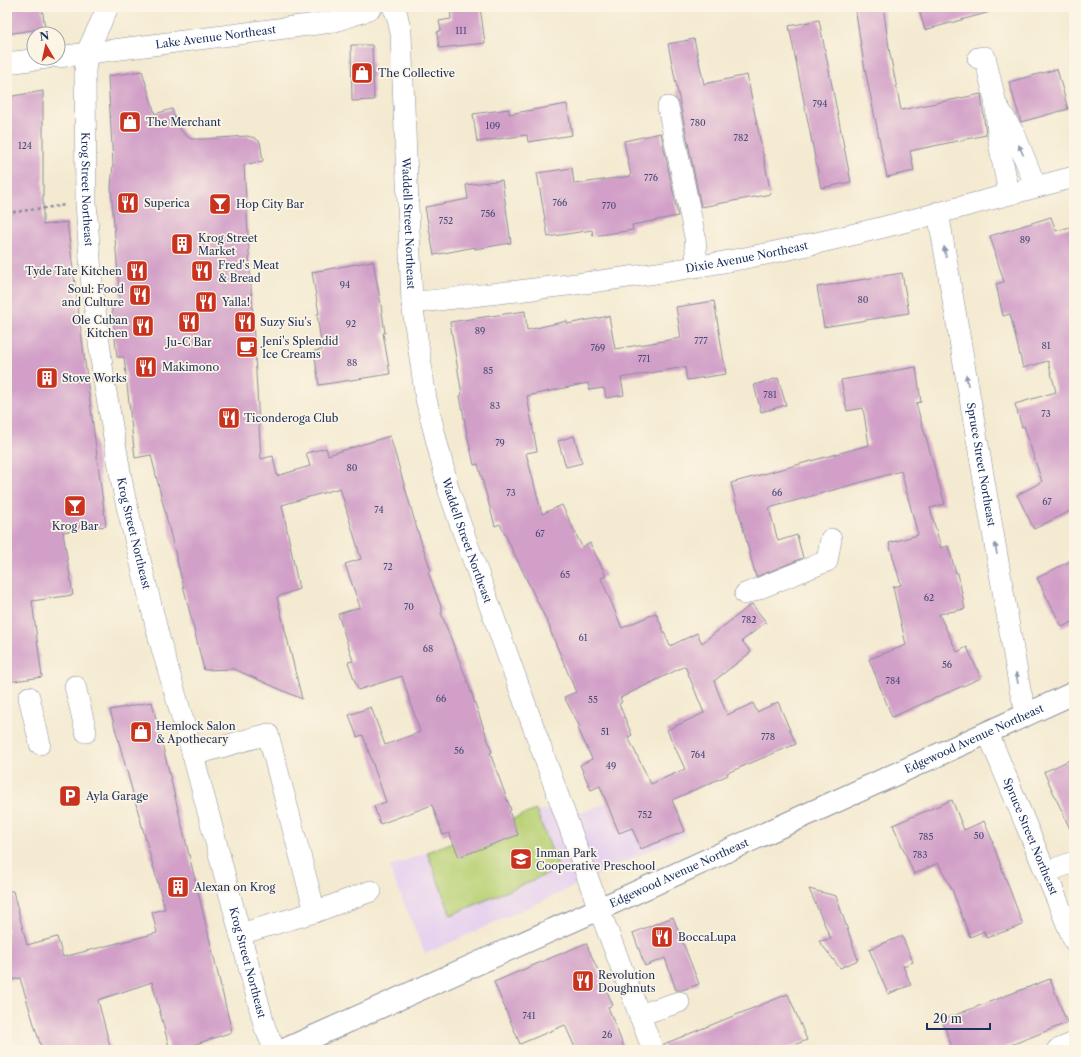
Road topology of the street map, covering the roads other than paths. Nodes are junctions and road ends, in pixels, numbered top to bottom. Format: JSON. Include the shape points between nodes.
{"nodes":[{"id":1,"x":108,"y":7,"type":"edge"},
{"id":2,"x":372,"y":7,"type":"edge"},
{"id":3,"x":393,"y":7,"type":"edge"},
{"id":4,"x":87,"y":52,"type":"junction"},
{"id":5,"x":66,"y":56,"type":"edge"},
{"id":6,"x":986,"y":56,"type":"dead end"},
{"id":7,"x":26,"y":61,"type":"edge"},
{"id":8,"x":7,"y":63,"type":"edge"},
{"id":9,"x":994,"y":100,"type":"junction"},
{"id":10,"x":668,"y":107,"type":"dead end"},
{"id":11,"x":1074,"y":177,"type":"edge"},
{"id":12,"x":1036,"y":187,"type":"junction"},
{"id":13,"x":1009,"y":194,"type":"junction"},
{"id":14,"x":938,"y":212,"type":"junction"},
{"id":15,"x":697,"y":266,"type":"junction"},
{"id":16,"x":412,"y":303,"type":"junction"},
{"id":17,"x":831,"y":538,"type":"dead end"},
{"id":18,"x":745,"y":594,"type":"dead end"},
{"id":19,"x":75,"y":686,"type":"dead end"},
{"id":20,"x":1074,"y":693,"type":"edge"},
{"id":21,"x":29,"y":698,"type":"dead end"},
{"id":22,"x":1027,"y":715,"type":"junction"},
{"id":23,"x":86,"y":732,"type":"dead end"},
{"id":24,"x":988,"y":733,"type":"junction"},
{"id":25,"x":40,"y":744,"type":"dead end"},
{"id":26,"x":193,"y":755,"type":"junction"},
{"id":27,"x":1074,"y":862,"type":"edge"},
{"id":28,"x":1046,"y":872,"type":"junction"},
{"id":29,"x":371,"y":891,"type":"dead end"},
{"id":30,"x":599,"y":909,"type":"junction"},
{"id":31,"x":315,"y":912,"type":"junction"},
{"id":32,"x":240,"y":934,"type":"junction"},
{"id":33,"x":1073,"y":936,"type":"edge"},
{"id":34,"x":678,"y":1002,"type":"dead end"},
{"id":35,"x":639,"y":1015,"type":"junction"},
{"id":36,"x":1074,"y":1043,"type":"edge"},
{"id":37,"x":274,"y":1050,"type":"edge"},
{"id":38,"x":284,"y":1050,"type":"edge"},
{"id":39,"x":653,"y":1050,"type":"edge"},
{"id":40,"x":1057,"y":1050,"type":"edge"}],
"edges":[{"from":1,"to":4,"type":"street","name":"Krog Street Northeast"},
{"from":2,"to":4,"type":"street","name":"Lake Avenue Northeast","via":[[332,22]]},
{"from":3,"to":16,"type":"street","name":"Waddell Street Northeast","via":[[401,33]]},
{"from":4,"to":5,"type":"street","name":"Lake Avenue Northeast"},
{"from":4,"to":26,"type":"street","name":"Krog Street Northeast","via":[[86,203],[92,287],[104,381],[136,548]]},
{"from":6,"to":9,"type":"street"},
{"from":7,"to":8,"type":"street"},
{"from":12,"to":9,"type":"street","one_way":true,"via":[[1015,136]]},
{"from":9,"to":13,"type":"street"},
{"from":10,"to":15,"type":"street","via":[[695,237]]},
{"from":11,"to":12,"type":"street","name":"Dixie Avenue Northeast"},
{"from":12,"to":13,"type":"street","name":"Dixie Avenue Northeast"},
{"from":13,"to":14,"type":"street","name":"Dixie Avenue Northeast"},
{"from":14,"to":15,"type":"street","name":"Dixie Avenue Northeast","via":[[816,244]]},
{"from":22,"to":14,"type":"street","name":"Spruce Street Northeast","one_way":true,"via":[[1020,690]]},
{"from":15,"to":16,"type":"street","name":"Dixie Avenue Northeast","via":[[644,275]]},
{"from":16,"to":30,"type":"street","name":"Waddell Street Northeast","via":[[426,399],[449,491]]},
{"from":17,"to":18,"type":"street","via":[[827,561]]},
{"from":19,"to":23,"type":"street"},
{"from":20,"to":22,"type":"main road","name":"Edgewood Avenue Northeast"},
{"from":21,"to":25,"type":"street"},
{"from":22,"to":24,"type":"main road","name":"Edgewood Avenue Northeast"},
{"from":24,"to":28,"type":"street","name":"Spruce Street Northeast"},
{"from":24,"to":30,"type":"main road","name":"Edgewood Avenue Northeast"},
{"from":26,"to":31,"type":"street","via":[[268,734]]},
{"from":26,"to":32,"type":"street","name":"Krog Street Northeast"},
{"from":27,"to":28,"type":"street"},
{"from":28,"to":33,"type":"street","name":"Spruce Street Northeast"},
{"from":29,"to":31,"type":"street"},
{"from":30,"to":35,"type":"street","name":"Waddell Street Northeast"},
{"from":30,"to":38,"type":"main road","name":"Edgewood Avenue Northeast"},
{"from":31,"to":32,"type":"street"},
{"from":32,"to":37,"type":"street","name":"Krog Street Northeast","via":[[265,1028]]},
{"from":34,"to":35,"type":"street"},
{"from":35,"to":39,"type":"street","name":"Waddell Street Northeast"},
{"from":36,"to":40,"type":"street"}]}
